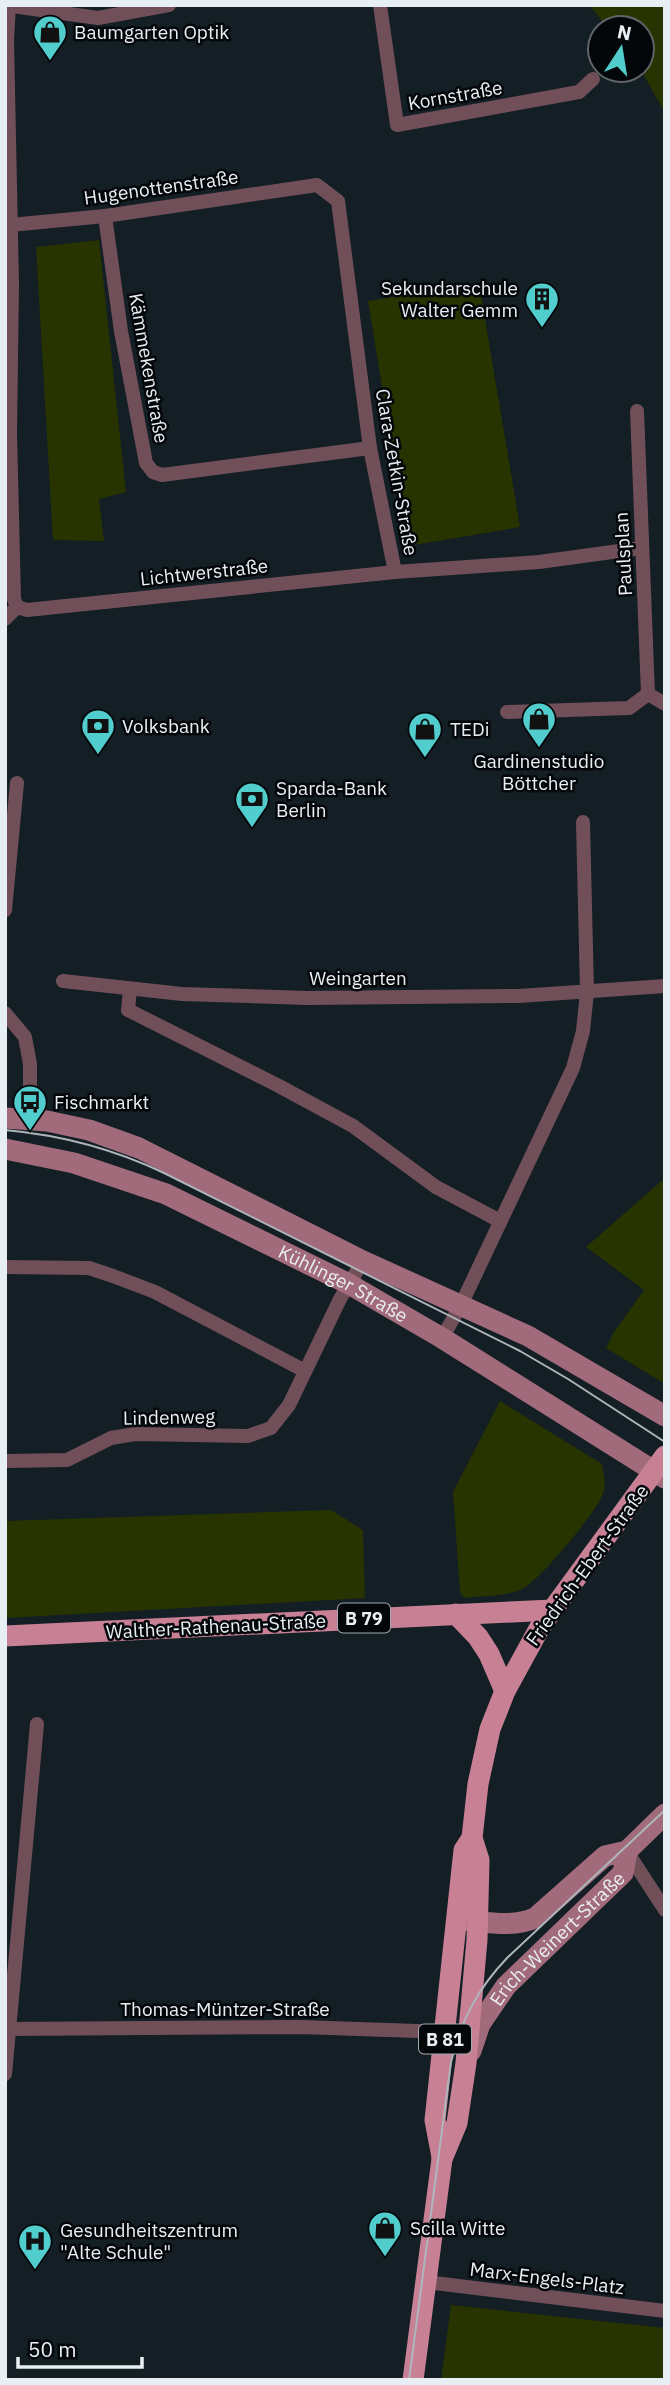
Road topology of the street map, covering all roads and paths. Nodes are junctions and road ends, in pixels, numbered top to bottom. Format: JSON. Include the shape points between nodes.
{"nodes":[{"id":1,"x":8,"y":5,"type":"edge"},
{"id":2,"x":169,"y":5,"type":"edge"},
{"id":3,"x":380,"y":5,"type":"edge"},
{"id":4,"x":588,"y":84,"type":"edge"},
{"id":5,"x":7,"y":151,"type":"edge"},
{"id":6,"x":317,"y":185,"type":"joint"},
{"id":7,"x":105,"y":216,"type":"junction"},
{"id":8,"x":10,"y":225,"type":"junction"},
{"id":9,"x":8,"y":284,"type":"edge"},
{"id":10,"x":637,"y":411,"type":"dead end"},
{"id":11,"x":8,"y":418,"type":"edge"},
{"id":12,"x":370,"y":448,"type":"junction"},
{"id":13,"x":10,"y":548,"type":"edge"},
{"id":14,"x":641,"y":548,"type":"junction"},
{"id":15,"x":395,"y":572,"type":"junction"},
{"id":16,"x":17,"y":607,"type":"junction"},
{"id":17,"x":5,"y":620,"type":"edge"},
{"id":18,"x":649,"y":694,"type":"junction"},
{"id":19,"x":665,"y":704,"type":"edge"},
{"id":20,"x":507,"y":712,"type":"dead end"},
{"id":21,"x":16,"y":783,"type":"dead end"},
{"id":22,"x":583,"y":822,"type":"dead end"},
{"id":23,"x":5,"y":910,"type":"edge"},
{"id":24,"x":63,"y":981,"type":"dead end"},
{"id":25,"x":665,"y":986,"type":"edge"},
{"id":26,"x":130,"y":989,"type":"junction"},
{"id":27,"x":587,"y":992,"type":"junction"},
{"id":28,"x":5,"y":1013,"type":"edge"},
{"id":29,"x":30,"y":1086,"type":"dead end"},
{"id":30,"x":5,"y":1118,"type":"edge"},
{"id":31,"x":5,"y":1149,"type":"edge"},
{"id":32,"x":500,"y":1221,"type":"junction"},
{"id":33,"x":363,"y":1261,"type":"junction"},
{"id":34,"x":5,"y":1267,"type":"edge"},
{"id":35,"x":349,"y":1284,"type":"junction"},
{"id":36,"x":461,"y":1305,"type":"junction"},
{"id":37,"x":442,"y":1338,"type":"junction"},
{"id":38,"x":305,"y":1371,"type":"junction"},
{"id":39,"x":665,"y":1416,"type":"edge"},
{"id":40,"x":5,"y":1461,"type":"edge"},
{"id":41,"x":661,"y":1469,"type":"edge"},
{"id":42,"x":552,"y":1610,"type":"junction"},
{"id":43,"x":456,"y":1614,"type":"junction"},
{"id":44,"x":5,"y":1636,"type":"edge"},
{"id":45,"x":505,"y":1691,"type":"junction"},
{"id":46,"x":37,"y":1724,"type":"dead end"},
{"id":47,"x":665,"y":1814,"type":"edge"},
{"id":48,"x":624,"y":1847,"type":"junction"},
{"id":49,"x":665,"y":1910,"type":"edge"},
{"id":50,"x":468,"y":1920,"type":"junction"},
{"id":51,"x":8,"y":2029,"type":"edge"},
{"id":52,"x":446,"y":2032,"type":"junction"},
{"id":53,"x":466,"y":2063,"type":"junction"},
{"id":54,"x":5,"y":2074,"type":"edge"},
{"id":55,"x":442,"y":2159,"type":"junction"},
{"id":56,"x":426,"y":2283,"type":"junction"},
{"id":57,"x":665,"y":2311,"type":"edge"},
{"id":58,"x":413,"y":2380,"type":"edge"}],
"edges":[{"from":1,"to":2,"type":"street","via":[[98,18]]},
{"from":1,"to":5,"type":"street"},
{"from":3,"to":4,"type":"street","name":"Kornstraße","via":[[397,125],[579,93]]},
{"from":5,"to":8,"type":"street"},
{"from":6,"to":7,"type":"street","name":"Hugenottenstraße"},
{"from":6,"to":12,"type":"street","name":"Clara-Zetkin-Straße","via":[[338,201]]},
{"from":7,"to":8,"type":"street","name":"Hugenottenstraße"},
{"from":7,"to":12,"type":"street","name":"Kämmekenstraße","via":[[121,331],[146,463],[153,472],[162,475]]},
{"from":8,"to":9,"type":"street"},
{"from":9,"to":11,"type":"street"},
{"from":10,"to":14,"type":"street","name":"Paulsplan"},
{"from":11,"to":13,"type":"street"},
{"from":12,"to":15,"type":"street","name":"Clara-Zetkin-Straße"},
{"from":13,"to":16,"type":"street"},
{"from":14,"to":15,"type":"street","name":"Clara-Zetkin-Straße","via":[[540,562]]},
{"from":14,"to":18,"type":"street","name":"Paulsplan"},
{"from":15,"to":16,"type":"street","name":"Lichtwerstraße","via":[[27,610]]},
{"from":16,"to":17,"type":"street"},
{"from":18,"to":19,"type":"street"},
{"from":18,"to":20,"type":"street","via":[[629,708]]},
{"from":21,"to":23,"type":"street"},
{"from":22,"to":27,"type":"street"},
{"from":24,"to":26,"type":"street","name":"Weingarten"},
{"from":25,"to":27,"type":"street","name":"Weingarten"},
{"from":26,"to":27,"type":"street","name":"Weingarten","via":[[307,998]]},
{"from":26,"to":32,"type":"street","via":[[128,1010],[353,1126],[436,1187]]},
{"from":27,"to":32,"type":"street","via":[[573,1068]]},
{"from":28,"to":29,"type":"street","via":[[25,1037]]},
{"from":30,"to":33,"type":"street","name":"Kühlinger Straße","via":[[47,1121],[112,1137]]},
{"from":31,"to":35,"type":"street","name":"Kühlinger Straße","via":[[74,1163],[166,1194]]},
{"from":32,"to":36,"type":"street"},
{"from":33,"to":35,"type":"street","name":"Lindenweg"},
{"from":33,"to":36,"type":"street","name":"Kühlinger Straße"},
{"from":34,"to":38,"type":"street","via":[[89,1268],[113,1276]]},
{"from":35,"to":37,"type":"street","name":"Kühlinger Straße"},
{"from":35,"to":38,"type":"street","name":"Lindenweg"},
{"from":36,"to":37,"type":"street"},
{"from":36,"to":39,"type":"street","name":"Kühlinger Straße","via":[[528,1336]]},
{"from":37,"to":41,"type":"street","name":"Kühlinger Straße"},
{"from":38,"to":40,"type":"street","name":"Lindenweg","via":[[289,1405],[271,1428],[248,1436],[135,1434],[111,1438],[67,1460]]},
{"from":41,"to":42,"type":"main road","name":"Friedrich-Ebert-Straße","number":"B 81"},
{"from":42,"to":43,"type":"main road","name":"Walther-Rathenau-Straße","number":"B 79"},
{"from":42,"to":45,"type":"main road","name":"Friedrich-Ebert-Straße","number":"B 81"},
{"from":43,"to":44,"type":"main road","name":"Walther-Rathenau-Straße","number":"B 79"},
{"from":43,"to":45,"type":"main road","via":[[489,1654]]},
{"from":45,"to":50,"type":"main road","name":"Friedrich-Ebert-Straße","number":"B 81","via":[[483,1754],[472,1838],[479,1860]]},
{"from":46,"to":51,"type":"street"},
{"from":47,"to":48,"type":"street","name":"Erich-Weinert-Straße"},
{"from":48,"to":49,"type":"street"},
{"from":48,"to":50,"type":"street","name":"Erich-Weinert-Straße","via":[[605,1856],[535,1918],[510,1924]]},
{"from":48,"to":53,"type":"street","name":"Erich-Weinert-Straße","via":[[623,1872],[501,1991],[480,2024]]},
{"from":50,"to":52,"type":"main road","name":"Friedrich-Ebert-Straße","number":"B 81"},
{"from":50,"to":53,"type":"main road","name":"Friedrich-Ebert-Straße","number":"B 81"},
{"from":51,"to":52,"type":"street","name":"Thomas-Müntzer-Straße","via":[[301,2027]]},
{"from":51,"to":54,"type":"street"},
{"from":52,"to":55,"type":"main road","name":"Friedrich-Ebert-Straße","number":"B 81","via":[[435,2120]]},
{"from":53,"to":55,"type":"main road","name":"Friedrich-Ebert-Straße","number":"B 81","via":[[457,2123]]},
{"from":55,"to":56,"type":"main road","name":"Friedrich-Ebert-Straße","number":"B 81"},
{"from":56,"to":57,"type":"street","name":"Marx-Engels-Platz"},
{"from":56,"to":58,"type":"main road","name":"Friedrich-Ebert-Straße","number":"B 81"}]}
